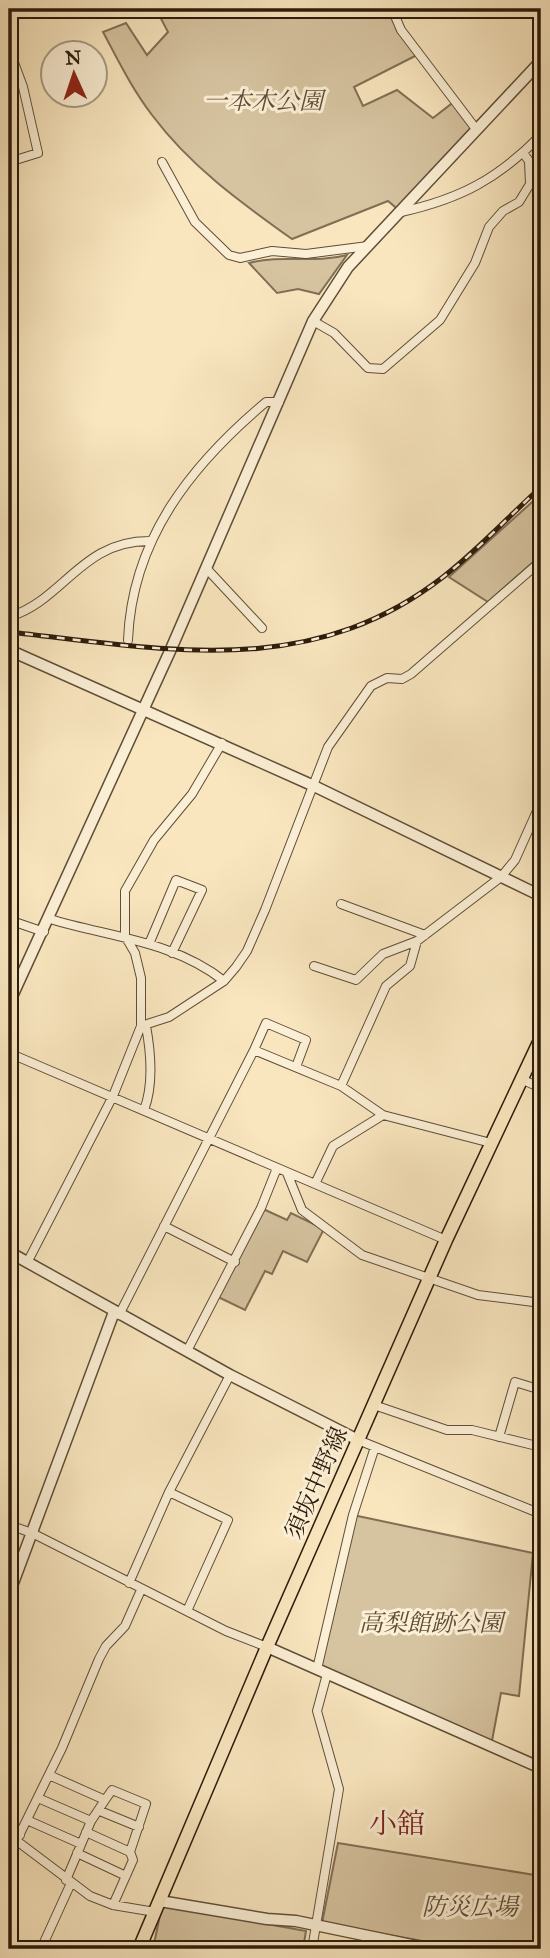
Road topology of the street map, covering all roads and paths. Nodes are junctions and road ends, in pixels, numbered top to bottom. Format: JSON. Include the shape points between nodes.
{"nodes":[{"id":1,"x":392,"y":9,"type":"edge"},
{"id":2,"x":9,"y":49,"type":"edge"},
{"id":3,"x":541,"y":61,"type":"edge"},
{"id":4,"x":476,"y":129,"type":"junction"},
{"id":5,"x":541,"y":135,"type":"edge"},
{"id":6,"x":523,"y":153,"type":"junction"},
{"id":7,"x":9,"y":162,"type":"edge"},
{"id":8,"x":162,"y":162,"type":"dead end"},
{"id":9,"x":401,"y":212,"type":"junction"},
{"id":10,"x":368,"y":246,"type":"junction"},
{"id":11,"x":313,"y":321,"type":"junction"},
{"id":12,"x":278,"y":401,"type":"junction"},
{"id":13,"x":149,"y":541,"type":"junction"},
{"id":14,"x":541,"y":561,"type":"edge"},
{"id":15,"x":206,"y":568,"type":"junction"},
{"id":16,"x":9,"y":617,"type":"edge"},
{"id":17,"x":262,"y":628,"type":"dead end"},
{"id":18,"x":128,"y":640,"type":"dead end"},
{"id":19,"x":9,"y":650,"type":"edge"},
{"id":20,"x":142,"y":709,"type":"junction"},
{"id":21,"x":222,"y":743,"type":"junction"},
{"id":22,"x":541,"y":756,"type":"edge"},
{"id":23,"x":541,"y":779,"type":"edge"},
{"id":24,"x":314,"y":786,"type":"junction"},
{"id":25,"x":541,"y":802,"type":"edge"},
{"id":26,"x":501,"y":877,"type":"junction"},
{"id":27,"x":541,"y":896,"type":"edge"},
{"id":28,"x":341,"y":904,"type":"dead end"},
{"id":29,"x":50,"y":919,"type":"junction"},
{"id":30,"x":9,"y":920,"type":"edge"},
{"id":31,"x":44,"y":932,"type":"junction"},
{"id":32,"x":425,"y":935,"type":"junction"},
{"id":33,"x":125,"y":936,"type":"junction"},
{"id":34,"x":417,"y":941,"type":"junction"},
{"id":35,"x":149,"y":944,"type":"junction"},
{"id":36,"x":172,"y":953,"type":"junction"},
{"id":37,"x":314,"y":966,"type":"dead end"},
{"id":38,"x":225,"y":981,"type":"junction"},
{"id":39,"x":9,"y":1003,"type":"edge"},
{"id":40,"x":143,"y":1026,"type":"junction"},
{"id":41,"x":541,"y":1038,"type":"edge"},
{"id":42,"x":254,"y":1050,"type":"junction"},
{"id":43,"x":9,"y":1053,"type":"edge"},
{"id":44,"x":296,"y":1067,"type":"junction"},
{"id":45,"x":521,"y":1079,"type":"junction"},
{"id":46,"x":341,"y":1086,"type":"junction"},
{"id":47,"x":541,"y":1088,"type":"edge"},
{"id":48,"x":113,"y":1096,"type":"junction"},
{"id":49,"x":144,"y":1110,"type":"junction"},
{"id":50,"x":383,"y":1115,"type":"junction"},
{"id":51,"x":210,"y":1139,"type":"junction"},
{"id":52,"x":491,"y":1143,"type":"junction"},
{"id":53,"x":277,"y":1168,"type":"junction"},
{"id":54,"x":287,"y":1173,"type":"junction"},
{"id":55,"x":315,"y":1184,"type":"junction"},
{"id":56,"x":164,"y":1226,"type":"junction"},
{"id":57,"x":446,"y":1240,"type":"junction"},
{"id":58,"x":9,"y":1252,"type":"edge"},
{"id":59,"x":28,"y":1261,"type":"junction"},
{"id":60,"x":235,"y":1262,"type":"junction"},
{"id":61,"x":431,"y":1281,"type":"junction"},
{"id":62,"x":541,"y":1303,"type":"edge"},
{"id":63,"x":117,"y":1313,"type":"junction"},
{"id":64,"x":187,"y":1351,"type":"junction"},
{"id":65,"x":230,"y":1374,"type":"junction"},
{"id":66,"x":541,"y":1390,"type":"edge"},
{"id":67,"x":374,"y":1405,"type":"junction"},
{"id":68,"x":499,"y":1437,"type":"junction"},
{"id":69,"x":358,"y":1440,"type":"junction"},
{"id":70,"x":375,"y":1447,"type":"junction"},
{"id":71,"x":541,"y":1447,"type":"edge"},
{"id":72,"x":169,"y":1492,"type":"junction"},
{"id":73,"x":541,"y":1514,"type":"edge"},
{"id":74,"x":9,"y":1525,"type":"edge"},
{"id":75,"x":32,"y":1533,"type":"junction"},
{"id":76,"x":129,"y":1583,"type":"junction"},
{"id":77,"x":142,"y":1590,"type":"junction"},
{"id":78,"x":9,"y":1594,"type":"edge"},
{"id":79,"x":187,"y":1611,"type":"junction"},
{"id":80,"x":267,"y":1647,"type":"junction"},
{"id":81,"x":322,"y":1671,"type":"junction"},
{"id":82,"x":541,"y":1767,"type":"edge"},
{"id":83,"x":49,"y":1775,"type":"junction"},
{"id":84,"x":38,"y":1798,"type":"junction"},
{"id":85,"x":105,"y":1800,"type":"junction"},
{"id":86,"x":100,"y":1811,"type":"junction"},
{"id":87,"x":27,"y":1819,"type":"junction"},
{"id":88,"x":91,"y":1821,"type":"junction"},
{"id":89,"x":9,"y":1825,"type":"edge"},
{"id":90,"x":139,"y":1827,"type":"junction"},
{"id":91,"x":86,"y":1832,"type":"junction"},
{"id":92,"x":18,"y":1838,"type":"junction"},
{"id":93,"x":81,"y":1844,"type":"junction"},
{"id":94,"x":130,"y":1852,"type":"junction"},
{"id":95,"x":77,"y":1853,"type":"junction"},
{"id":96,"x":9,"y":1856,"type":"edge"},
{"id":97,"x":126,"y":1876,"type":"junction"},
{"id":98,"x":69,"y":1881,"type":"junction"},
{"id":99,"x":113,"y":1905,"type":"junction"},
{"id":100,"x":157,"y":1906,"type":"junction"},
{"id":101,"x":316,"y":1925,"type":"junction"},
{"id":102,"x":41,"y":1949,"type":"edge"},
{"id":103,"x":139,"y":1949,"type":"edge"},
{"id":104,"x":312,"y":1949,"type":"edge"},
{"id":105,"x":431,"y":1949,"type":"edge"}],
"edges":[{"from":1,"to":4,"type":"street","via":[[401,30]]},
{"from":2,"to":7,"type":"street","via":[[38,153]]},
{"from":3,"to":4,"type":"street"},
{"from":4,"to":9,"type":"street"},
{"from":5,"to":6,"type":"street"},
{"from":6,"to":9,"type":"street","via":[[486,181],[443,203]]},
{"from":6,"to":11,"type":"street","via":[[530,184],[519,202],[489,226],[475,263],[440,320],[383,369],[368,368],[334,333]]},
{"from":8,"to":10,"type":"street","via":[[195,222],[229,255],[306,254]]},
{"from":9,"to":10,"type":"street"},
{"from":10,"to":11,"type":"street"},
{"from":11,"to":12,"type":"street"},
{"from":12,"to":13,"type":"street","via":[[266,401],[219,448],[160,520]]},
{"from":12,"to":15,"type":"street"},
{"from":13,"to":16,"type":"street","via":[[109,547],[26,611]]},
{"from":13,"to":18,"type":"street","via":[[132,592]]},
{"from":14,"to":24,"type":"street","via":[[411,674],[371,686],[328,747]]},
{"from":15,"to":17,"type":"street"},
{"from":15,"to":20,"type":"street"},
{"from":19,"to":20,"type":"street"},
{"from":20,"to":21,"type":"street"},
{"from":20,"to":29,"type":"street"},
{"from":21,"to":24,"type":"street"},
{"from":21,"to":33,"type":"street","via":[[192,794],[128,880]]},
{"from":22,"to":23,"type":"street"},
{"from":24,"to":26,"type":"street"},
{"from":24,"to":38,"type":"street","via":[[247,951]]},
{"from":25,"to":26,"type":"street","via":[[515,860]]},
{"from":26,"to":27,"type":"street"},
{"from":26,"to":32,"type":"street"},
{"from":28,"to":32,"type":"street"},
{"from":29,"to":31,"type":"street"},
{"from":29,"to":33,"type":"street"},
{"from":30,"to":31,"type":"street"},
{"from":31,"to":39,"type":"street"},
{"from":32,"to":34,"type":"street"},
{"from":33,"to":35,"type":"street"},
{"from":33,"to":40,"type":"street","via":[[139,967]]},
{"from":34,"to":37,"type":"street","via":[[383,954],[356,980]]},
{"from":34,"to":46,"type":"street","via":[[410,966],[386,986]]},
{"from":35,"to":36,"type":"street"},
{"from":35,"to":36,"type":"street","via":[[176,880],[202,890]]},
{"from":36,"to":38,"type":"street","via":[[207,967]]},
{"from":38,"to":40,"type":"street","via":[[169,1017]]},
{"from":40,"to":48,"type":"street"},
{"from":40,"to":49,"type":"street","via":[[151,1049],[150,1096]]},
{"from":41,"to":45,"type":"main road","name":"須坂中野線"},
{"from":42,"to":44,"type":"street"},
{"from":42,"to":44,"type":"street","via":[[266,1023],[306,1040]]},
{"from":42,"to":51,"type":"street"},
{"from":43,"to":48,"type":"street"},
{"from":44,"to":46,"type":"street"},
{"from":45,"to":47,"type":"street"},
{"from":45,"to":52,"type":"main road","name":"須坂中野線"},
{"from":46,"to":50,"type":"street"},
{"from":48,"to":49,"type":"street"},
{"from":48,"to":59,"type":"street"},
{"from":49,"to":51,"type":"street"},
{"from":50,"to":52,"type":"street"},
{"from":50,"to":55,"type":"street","via":[[333,1146]]},
{"from":51,"to":53,"type":"street"},
{"from":51,"to":56,"type":"street"},
{"from":52,"to":57,"type":"main road","name":"須坂中野線"},
{"from":53,"to":54,"type":"street"},
{"from":53,"to":60,"type":"street"},
{"from":54,"to":55,"type":"street"},
{"from":54,"to":61,"type":"street","via":[[302,1210],[362,1255]]},
{"from":55,"to":57,"type":"street"},
{"from":56,"to":60,"type":"street"},
{"from":56,"to":63,"type":"street"},
{"from":57,"to":61,"type":"main road","name":"須坂中野線"},
{"from":58,"to":59,"type":"street"},
{"from":59,"to":63,"type":"street"},
{"from":60,"to":64,"type":"street"},
{"from":61,"to":62,"type":"street","via":[[495,1299]]},
{"from":61,"to":67,"type":"main road","name":"須坂中野線"},
{"from":63,"to":64,"type":"street"},
{"from":63,"to":75,"type":"street"},
{"from":64,"to":65,"type":"street"},
{"from":65,"to":69,"type":"street"},
{"from":65,"to":72,"type":"street"},
{"from":66,"to":68,"type":"street","via":[[515,1382]]},
{"from":67,"to":68,"type":"street","via":[[447,1430]]},
{"from":67,"to":69,"type":"main road","name":"須坂中野線"},
{"from":68,"to":71,"type":"street"},
{"from":69,"to":70,"type":"street"},
{"from":69,"to":80,"type":"main road","name":"須坂中野線"},
{"from":70,"to":73,"type":"street"},
{"from":70,"to":81,"type":"street","via":[[349,1529]]},
{"from":72,"to":76,"type":"street"},
{"from":72,"to":79,"type":"street","via":[[228,1520]]},
{"from":74,"to":75,"type":"street"},
{"from":75,"to":76,"type":"street"},
{"from":75,"to":78,"type":"street"},
{"from":76,"to":77,"type":"street"},
{"from":77,"to":79,"type":"street"},
{"from":77,"to":83,"type":"street","via":[[124,1626],[99,1659]]},
{"from":79,"to":80,"type":"street"},
{"from":80,"to":81,"type":"street"},
{"from":80,"to":100,"type":"main road","name":"須坂中野線"},
{"from":81,"to":82,"type":"street"},
{"from":81,"to":101,"type":"street","via":[[317,1711],[339,1789]]},
{"from":83,"to":84,"type":"street"},
{"from":83,"to":85,"type":"street"},
{"from":84,"to":87,"type":"street"},
{"from":84,"to":88,"type":"street"},
{"from":85,"to":86,"type":"street"},
{"from":85,"to":90,"type":"street","via":[[111,1790],[146,1804]]},
{"from":86,"to":88,"type":"street"},
{"from":86,"to":90,"type":"street"},
{"from":87,"to":92,"type":"street"},
{"from":87,"to":93,"type":"street"},
{"from":88,"to":91,"type":"street"},
{"from":89,"to":92,"type":"street"},
{"from":90,"to":94,"type":"street"},
{"from":91,"to":93,"type":"street"},
{"from":91,"to":94,"type":"street"},
{"from":92,"to":96,"type":"street"},
{"from":92,"to":98,"type":"street"},
{"from":93,"to":95,"type":"street"},
{"from":94,"to":97,"type":"street","via":[[133,1860]]},
{"from":95,"to":97,"type":"street"},
{"from":95,"to":98,"type":"street"},
{"from":97,"to":99,"type":"street"},
{"from":98,"to":99,"type":"street"},
{"from":98,"to":102,"type":"street"},
{"from":99,"to":100,"type":"street"},
{"from":100,"to":101,"type":"street"},
{"from":100,"to":103,"type":"main road","name":"須坂中野線"},
{"from":101,"to":104,"type":"street"},
{"from":101,"to":105,"type":"street"}]}
